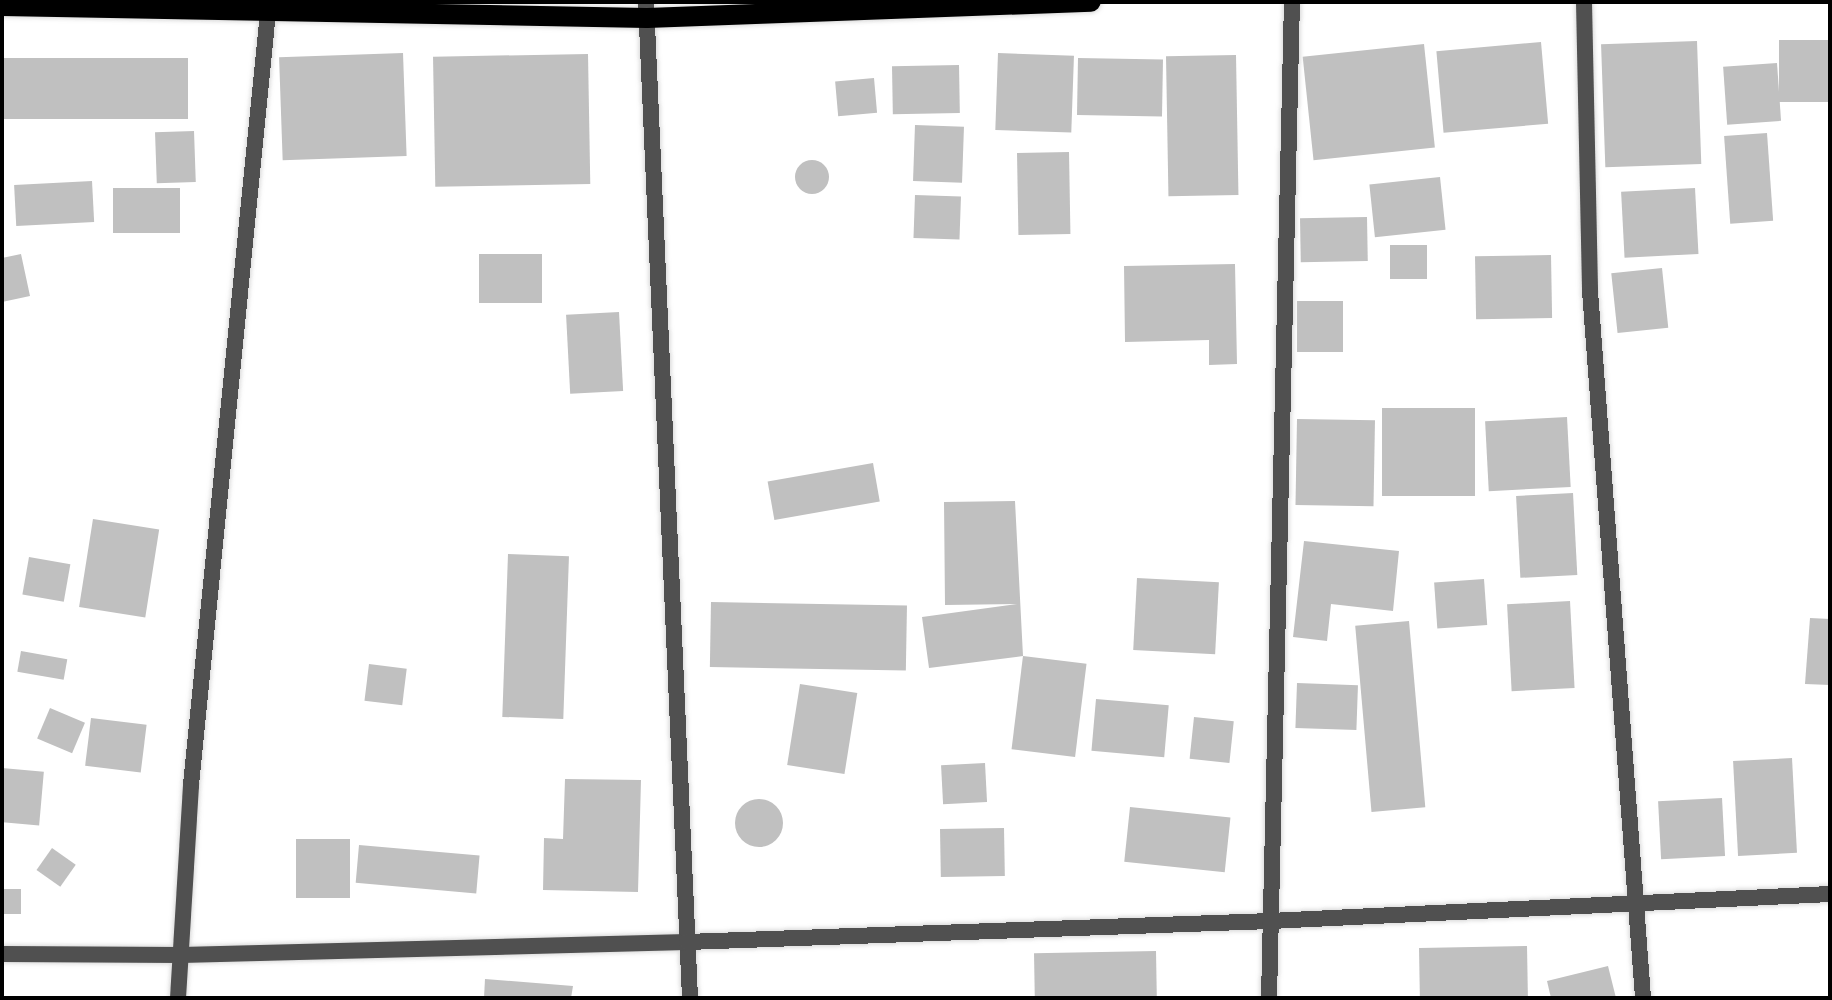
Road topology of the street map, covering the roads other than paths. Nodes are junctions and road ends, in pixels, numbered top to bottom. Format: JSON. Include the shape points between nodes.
{"nodes":[{"id":1,"x":1091,"y":2,"type":"edge"},
{"id":2,"x":1292,"y":2,"type":"edge"},
{"id":3,"x":1584,"y":2,"type":"edge"},
{"id":4,"x":269,"y":5,"type":"edge"},
{"id":5,"x":2,"y":6,"type":"edge"},
{"id":6,"x":646,"y":10,"type":"edge"},
{"id":7,"x":1830,"y":894,"type":"edge"},
{"id":8,"x":1636,"y":903,"type":"junction"},
{"id":9,"x":1270,"y":921,"type":"junction"},
{"id":10,"x":687,"y":942,"type":"junction"},
{"id":11,"x":2,"y":954,"type":"edge"},
{"id":12,"x":181,"y":955,"type":"junction"},
{"id":13,"x":178,"y":998,"type":"edge"},
{"id":14,"x":690,"y":998,"type":"edge"},
{"id":15,"x":1269,"y":998,"type":"edge"},
{"id":16,"x":1643,"y":998,"type":"edge"}],
"edges":[{"from":1,"to":6,"type":"main road"},
{"from":2,"to":9,"type":"street"},
{"from":3,"to":8,"type":"street","via":[[1590,291]]},
{"from":4,"to":5,"type":"main road"},
{"from":4,"to":6,"type":"main road"},
{"from":4,"to":12,"type":"street","via":[[193,769]]},
{"from":6,"to":10,"type":"street"},
{"from":7,"to":8,"type":"street"},
{"from":8,"to":9,"type":"street"},
{"from":8,"to":16,"type":"street"},
{"from":9,"to":10,"type":"street"},
{"from":9,"to":15,"type":"street"},
{"from":10,"to":12,"type":"street"},
{"from":10,"to":14,"type":"street"},
{"from":11,"to":12,"type":"street"},
{"from":12,"to":13,"type":"street"}]}
